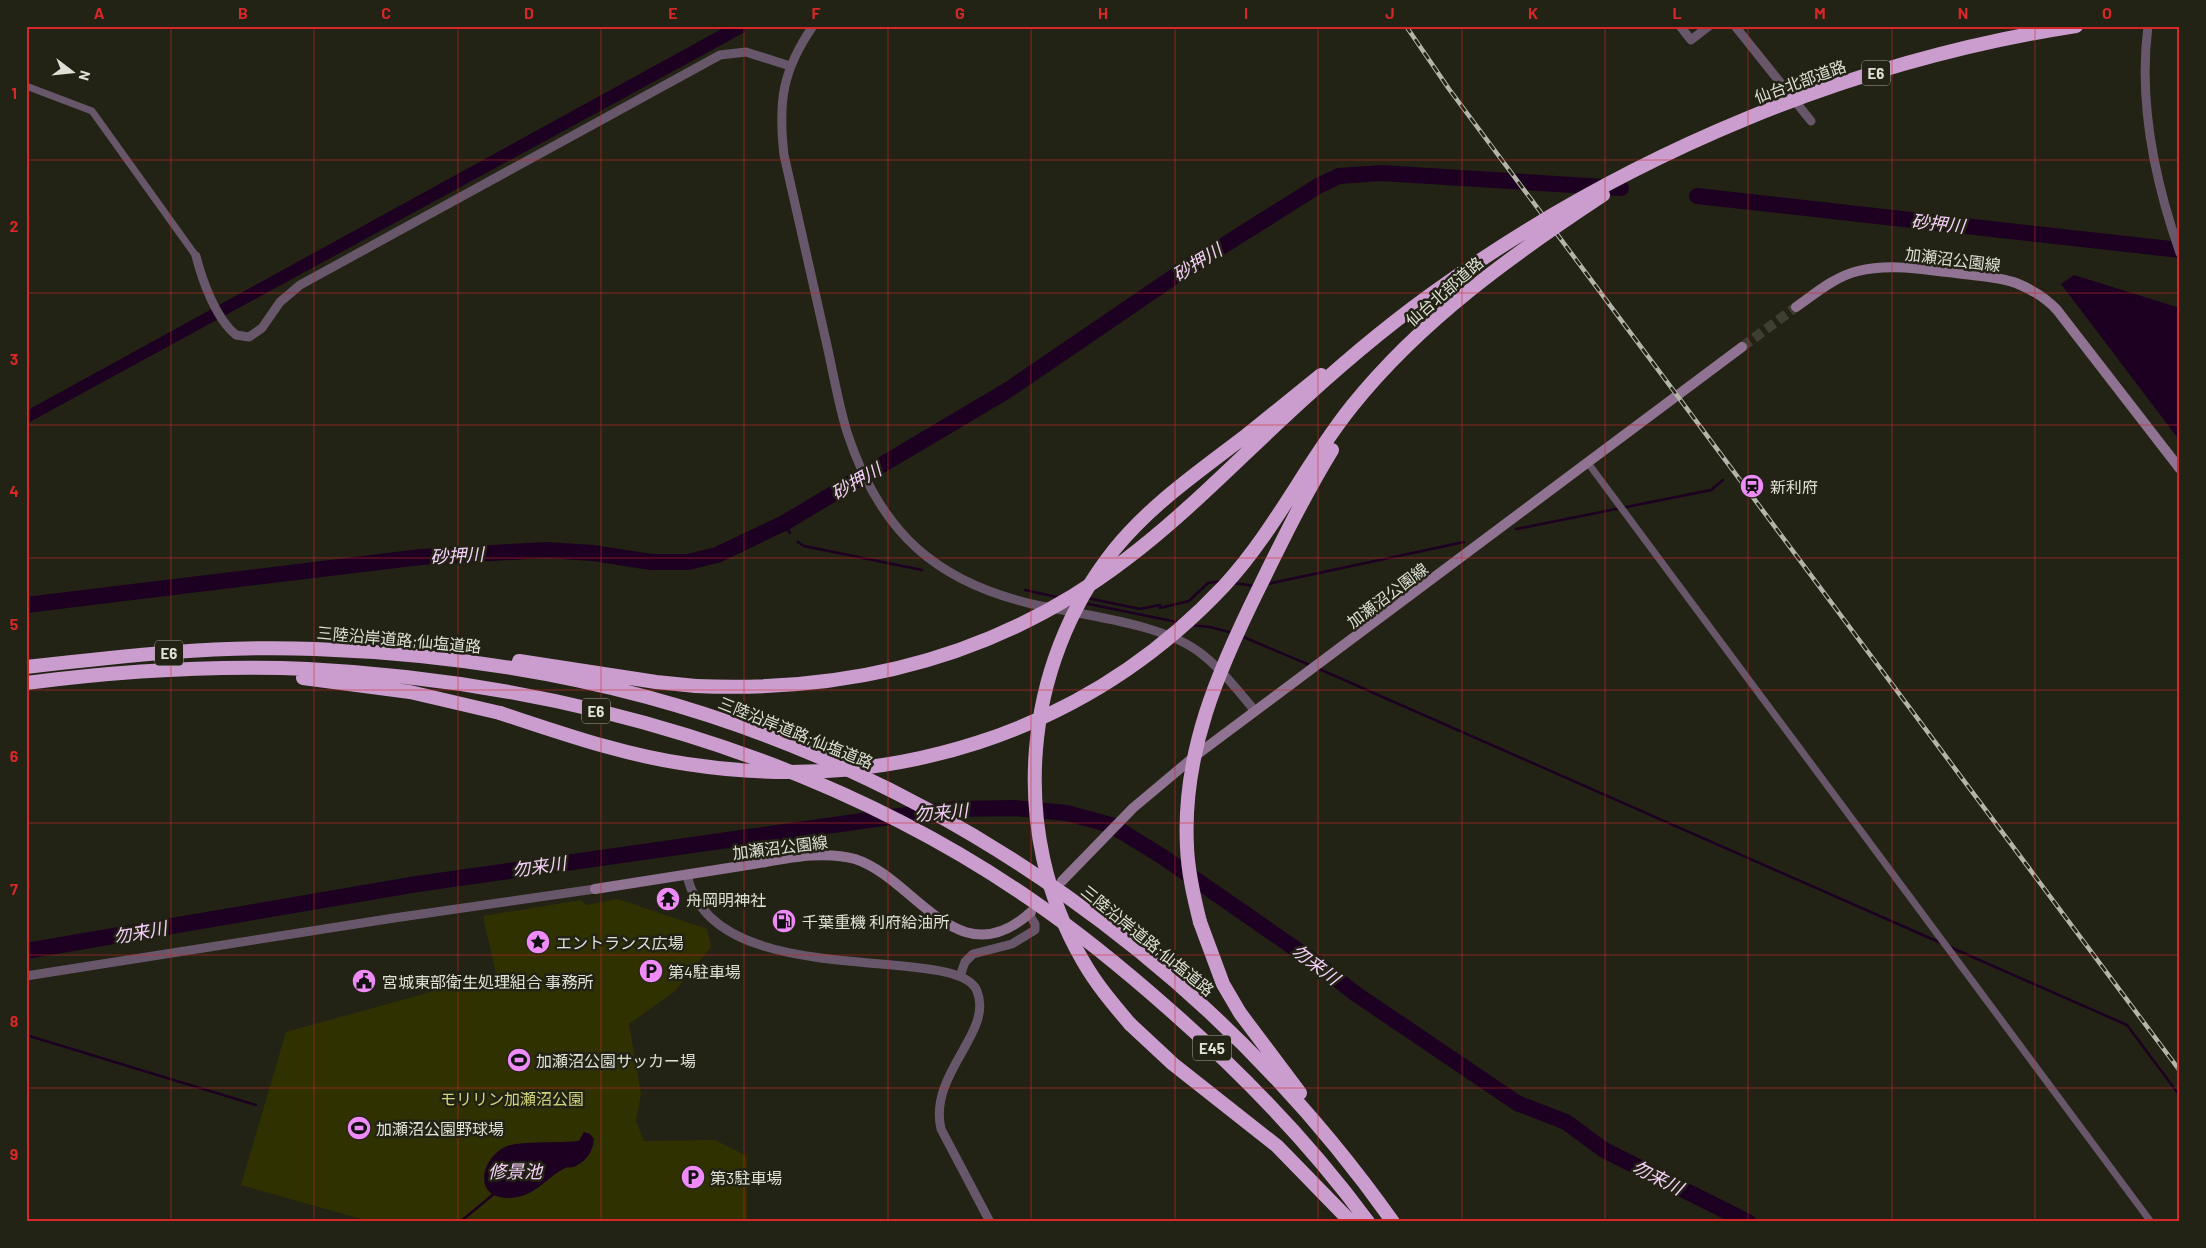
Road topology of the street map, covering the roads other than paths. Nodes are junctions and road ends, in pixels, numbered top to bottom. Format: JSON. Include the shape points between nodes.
{"nodes":[{"id":1,"x":813,"y":26,"type":"edge"},
{"id":2,"x":1680,"y":26,"type":"edge"},
{"id":3,"x":1709,"y":26,"type":"edge"},
{"id":4,"x":1735,"y":26,"type":"edge"},
{"id":5,"x":2076,"y":26,"type":"edge"},
{"id":6,"x":2148,"y":26,"type":"edge"},
{"id":7,"x":790,"y":66,"type":"junction"},
{"id":8,"x":26,"y":86,"type":"edge"},
{"id":9,"x":1811,"y":121,"type":"dead end"},
{"id":10,"x":1685,"y":147,"type":"junction"},
{"id":11,"x":2180,"y":254,"type":"edge"},
{"id":12,"x":196,"y":256,"type":"joint"},
{"id":13,"x":1444,"y":285,"type":"junction"},
{"id":14,"x":1796,"y":307,"type":"tunnel mouth"},
{"id":15,"x":1742,"y":347,"type":"tunnel mouth"},
{"id":16,"x":1403,"y":350,"type":"junction"},
{"id":17,"x":1588,"y":463,"type":"junction"},
{"id":18,"x":2180,"y":469,"type":"edge"},
{"id":19,"x":312,"y":649,"type":"junction"},
{"id":20,"x":26,"y":667,"type":"edge"},
{"id":21,"x":122,"y":673,"type":"junction"},
{"id":22,"x":26,"y":683,"type":"edge"},
{"id":23,"x":1255,"y":711,"type":"junction"},
{"id":24,"x":1032,"y":872,"type":"joint"},
{"id":25,"x":687,"y":875,"type":"junction"},
{"id":26,"x":1062,"y":880,"type":"dead end"},
{"id":27,"x":595,"y":889,"type":"joint"},
{"id":28,"x":1030,"y":909,"type":"junction"},
{"id":29,"x":26,"y":976,"type":"edge"},
{"id":30,"x":960,"y":976,"type":"junction"},
{"id":31,"x":1349,"y":1163,"type":"junction"},
{"id":32,"x":990,"y":1222,"type":"edge"},
{"id":33,"x":1351,"y":1222,"type":"edge"},
{"id":34,"x":1368,"y":1222,"type":"edge"},
{"id":35,"x":1393,"y":1222,"type":"edge"},
{"id":36,"x":2151,"y":1222,"type":"edge"}],
"edges":[{"from":1,"to":7,"type":"street"},
{"from":2,"to":3,"type":"street","via":[[1691,40]]},
{"from":4,"to":9,"type":"street"},
{"from":5,"to":10,"type":"highway","name":"仙台北部道路","number":"E6","bridge":true,"via":[[1907,63],[1808,96]]},
{"from":6,"to":11,"type":"street","via":[[2146,92],[2150,141],[2167,218]]},
{"from":7,"to":12,"type":"street","via":[[746,52],[720,55],[300,286],[280,302],[255,334],[249,337],[236,336],[226,323],[202,279]]},
{"from":7,"to":23,"type":"street","via":[[781,107],[784,155],[848,435],[870,489],[892,523],[917,549],[975,586],[1018,601],[1153,630],[1183,641],[1229,679]]},
{"from":8,"to":12,"type":"street","via":[[92,111]]},
{"from":10,"to":13,"type":"highway","name":"仙台北部道路","number":"E6","bridge":true,"via":[[1585,196]]},
{"from":10,"to":16,"type":"highway","name":"仙台北部道路","number":"E6","bridge":true,"via":[[1622,182],[1534,242],[1466,294]]},
{"from":13,"to":19,"type":"highway","bridge":true,"via":[[1347,361],[1186,509],[1125,560],[1063,602],[988,640],[950,654],[865,676],[736,688],[656,682],[463,654],[362,647]]},
{"from":13,"to":33,"type":"highway","bridge":true,"via":[[1420,299],[1360,345],[1152,510],[1127,536],[1099,570],[1061,641],[1041,707],[1035,753],[1035,802],[1042,850],[1054,897],[1071,939],[1096,982],[1130,1024],[1173,1064],[1277,1146]]},
{"from":14,"to":18,"type":"main road","name":"加瀬沼公園線","via":[[1835,279],[1876,267],[1979,276],[2018,284],[2038,294],[2057,310]]},
{"from":15,"to":17,"type":"main road","name":"加瀬沼公園線"},
{"from":16,"to":21,"type":"highway","bridge":true,"via":[[1351,407],[1227,583],[1170,638],[1101,687],[1064,708],[1020,727],[934,756],[838,772],[785,774],[737,771],[636,754],[474,706],[410,692],[256,674]]},
{"from":16,"to":31,"type":"highway","bridge":true,"via":[[1353,416],[1300,506],[1242,621],[1207,704],[1190,774],[1186,812],[1187,848],[1200,922],[1223,984],[1240,1013]]},
{"from":17,"to":23,"type":"main road","name":"加瀬沼公園線"},
{"from":17,"to":36,"type":"street"},
{"from":19,"to":20,"type":"highway","name":"三陸沿岸道路;仙塩道路","number":"E6","via":[[186,652]]},
{"from":19,"to":24,"type":"highway","name":"三陸沿岸道路;仙塩道路","number":"E6","bridge":true,"via":[[410,655],[502,667],[596,685],[691,710],[786,744],[876,783]]},
{"from":21,"to":22,"type":"highway","number":"E6"},
{"from":21,"to":28,"type":"highway","number":"E6","bridge":true,"via":[[253,668],[360,672],[471,686],[613,715],[712,744],[814,782],[909,827]]},
{"from":23,"to":26,"type":"main road","name":"加瀬沼公園線","via":[[1195,756],[1126,815]]},
{"from":24,"to":31,"type":"highway","name":"三陸沿岸道路;仙塩道路","number":"E45","via":[[1090,913],[1227,1028],[1270,1071]]},
{"from":25,"to":27,"type":"main road","name":"加瀬沼公園線"},
{"from":25,"to":28,"type":"main road","name":"加瀬沼公園線","via":[[799,858],[838,856],[876,868],[931,915],[963,931],[998,932],[1017,924]]},
{"from":25,"to":30,"type":"street","via":[[700,908],[713,922],[752,941],[826,959],[926,969]]},
{"from":27,"to":29,"type":"street"},
{"from":28,"to":30,"type":"street","via":[[1035,930],[1012,944],[973,954],[965,962]]},
{"from":28,"to":34,"type":"highway","number":"E45","via":[[1110,960],[1205,1041],[1268,1101]]},
{"from":30,"to":32,"type":"street","via":[[976,989],[980,1012],[976,1026],[943,1086],[938,1116],[941,1128]]},
{"from":31,"to":35,"type":"highway","name":"三陸沿岸道路;仙塩道路","number":"E45"}]}
